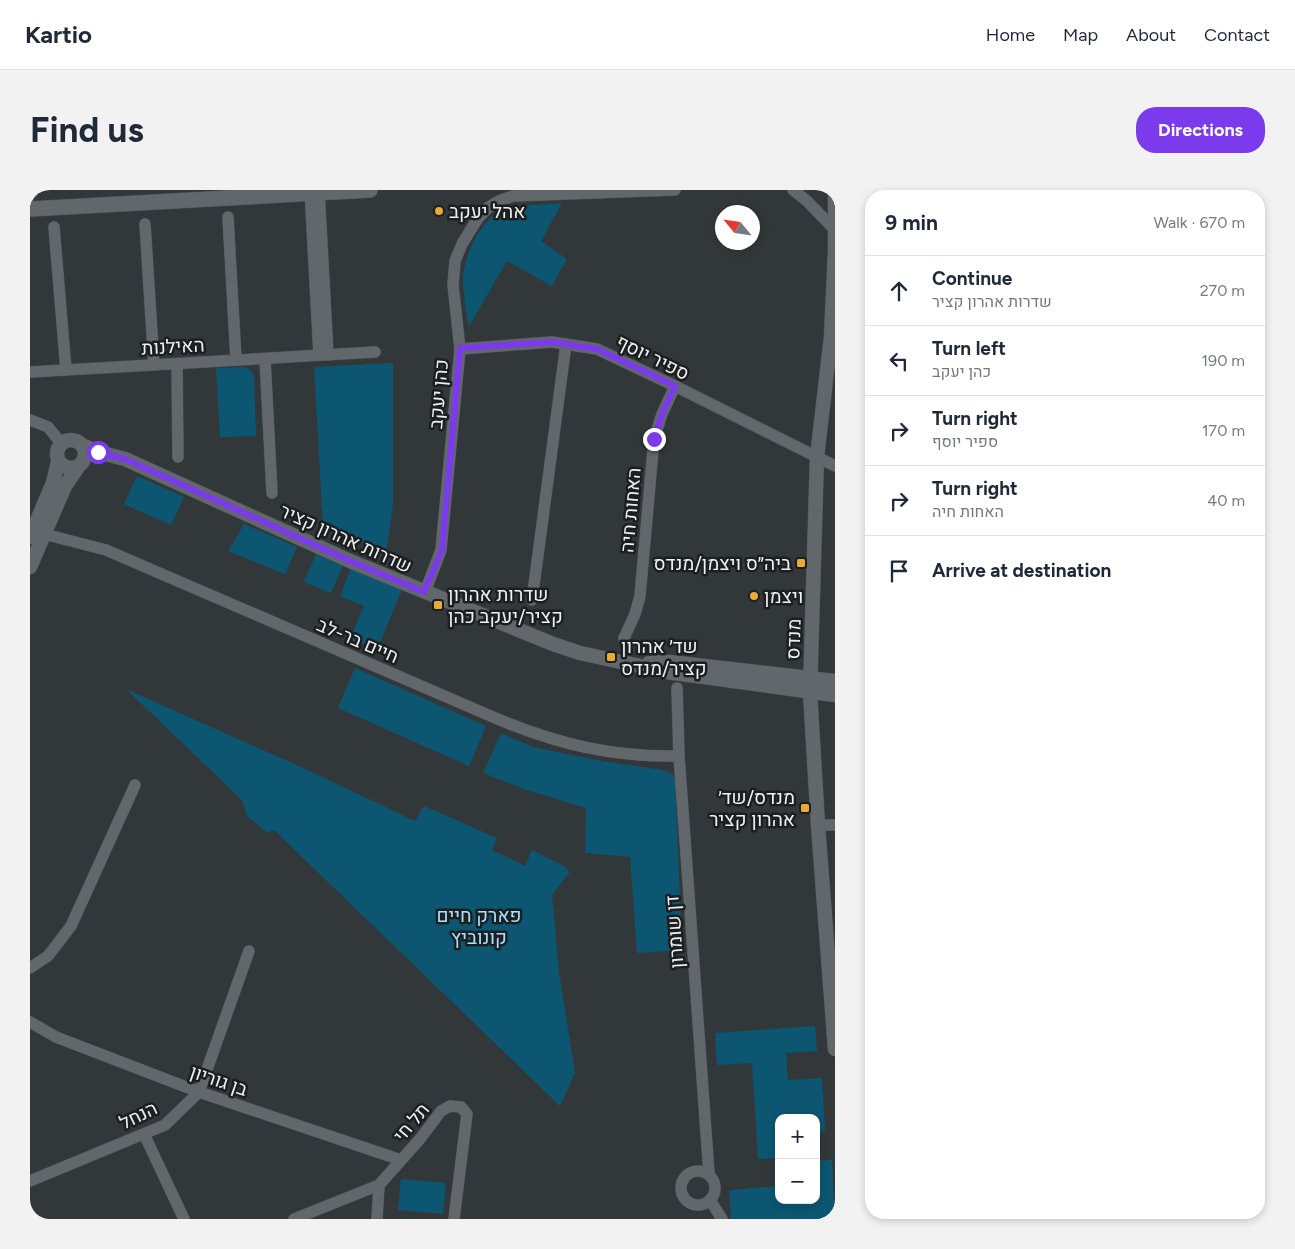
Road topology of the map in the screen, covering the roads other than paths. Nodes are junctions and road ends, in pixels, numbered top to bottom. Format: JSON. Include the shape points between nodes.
{"nodes":[{"id":1,"x":370,"y":190,"type":"edge"},
{"id":2,"x":675,"y":190,"type":"edge"},
{"id":3,"x":793,"y":190,"type":"edge"},
{"id":4,"x":315,"y":192,"type":"edge"},
{"id":5,"x":835,"y":195,"type":"edge"},
{"id":6,"x":30,"y":209,"type":"edge"},
{"id":7,"x":228,"y":217,"type":"dead end"},
{"id":8,"x":145,"y":224,"type":"dead end"},
{"id":9,"x":54,"y":227,"type":"dead end"},
{"id":10,"x":835,"y":230,"type":"edge"},
{"id":11,"x":833,"y":337,"type":"edge"},
{"id":12,"x":566,"y":344,"type":"junction"},
{"id":13,"x":460,"y":348,"type":"junction"},
{"id":14,"x":375,"y":352,"type":"dead end"},
{"id":15,"x":323,"y":355,"type":"junction"},
{"id":16,"x":265,"y":359,"type":"junction"},
{"id":17,"x":236,"y":360,"type":"junction"},
{"id":18,"x":178,"y":364,"type":"junction"},
{"id":19,"x":154,"y":365,"type":"junction"},
{"id":20,"x":66,"y":370,"type":"junction"},
{"id":21,"x":30,"y":372,"type":"edge"},
{"id":22,"x":675,"y":386,"type":"junction"},
{"id":23,"x":30,"y":420,"type":"edge"},
{"id":24,"x":61,"y":443,"type":"junction"},
{"id":25,"x":82,"y":445,"type":"junction"},
{"id":26,"x":110,"y":455,"type":"junction"},
{"id":27,"x":178,"y":457,"type":"dead end"},
{"id":28,"x":817,"y":457,"type":"junction"},
{"id":29,"x":58,"y":462,"type":"junction"},
{"id":30,"x":80,"y":465,"type":"junction"},
{"id":31,"x":835,"y":466,"type":"edge"},
{"id":32,"x":272,"y":493,"type":"dead end"},
{"id":33,"x":35,"y":537,"type":"edge"},
{"id":34,"x":30,"y":567,"type":"edge"},
{"id":35,"x":424,"y":592,"type":"junction"},
{"id":36,"x":532,"y":600,"type":"dead end"},
{"id":37,"x":624,"y":638,"type":"dead end"},
{"id":38,"x":835,"y":681,"type":"edge"},
{"id":39,"x":810,"y":685,"type":"junction"},
{"id":40,"x":677,"y":688,"type":"dead end"},
{"id":41,"x":835,"y":695,"type":"edge"},
{"id":42,"x":679,"y":756,"type":"junction"},
{"id":43,"x":136,"y":785,"type":"dead end"},
{"id":44,"x":835,"y":825,"type":"edge"},
{"id":45,"x":818,"y":826,"type":"junction"},
{"id":46,"x":249,"y":951,"type":"dead end"},
{"id":47,"x":30,"y":968,"type":"edge"},
{"id":48,"x":30,"y":1022,"type":"edge"},
{"id":49,"x":835,"y":1049,"type":"edge"},
{"id":50,"x":198,"y":1092,"type":"junction"},
{"id":51,"x":144,"y":1134,"type":"junction"},
{"id":52,"x":401,"y":1160,"type":"junction"},
{"id":53,"x":709,"y":1174,"type":"junction"},
{"id":54,"x":30,"y":1181,"type":"edge"},
{"id":55,"x":379,"y":1185,"type":"junction"},
{"id":56,"x":710,"y":1200,"type":"junction"},
{"id":57,"x":184,"y":1219,"type":"edge"},
{"id":58,"x":294,"y":1219,"type":"edge"},
{"id":59,"x":377,"y":1219,"type":"edge"},
{"id":60,"x":454,"y":1219,"type":"edge"},
{"id":61,"x":722,"y":1219,"type":"edge"}],
"edges":[{"from":1,"to":4,"type":"main road"},
{"from":2,"to":13,"type":"street","name":"כהן יעקב","via":[[533,194],[513,196],[489,207],[470,230],[455,261],[453,285]]},
{"from":3,"to":10,"type":"street"},
{"from":4,"to":6,"type":"main road"},
{"from":4,"to":15,"type":"street"},
{"from":5,"to":10,"type":"street","name":"מנדס"},
{"from":7,"to":17,"type":"street"},
{"from":8,"to":19,"type":"street"},
{"from":9,"to":20,"type":"street"},
{"from":10,"to":11,"type":"street","name":"מנדס"},
{"from":11,"to":28,"type":"street","name":"מנדס"},
{"from":12,"to":13,"type":"street","name":"ספיר יוסף","via":[[552,342]]},
{"from":12,"to":22,"type":"street","name":"ספיר יוסף","via":[[597,349]]},
{"from":12,"to":36,"type":"street"},
{"from":13,"to":35,"type":"street","name":"כהן יעקב","via":[[442,550]]},
{"from":14,"to":15,"type":"street","name":"האילנות"},
{"from":15,"to":16,"type":"street","name":"האילנות"},
{"from":16,"to":17,"type":"street","name":"האילנות"},
{"from":16,"to":32,"type":"street"},
{"from":17,"to":18,"type":"street","name":"האילנות"},
{"from":18,"to":19,"type":"street","name":"האילנות"},
{"from":18,"to":27,"type":"street"},
{"from":19,"to":20,"type":"street","name":"האילנות"},
{"from":20,"to":21,"type":"street","name":"האילנות"},
{"from":22,"to":28,"type":"street","name":"ספיר יוסף"},
{"from":22,"to":37,"type":"street","name":"האחות חיה","via":[[657,427],[640,596]]},
{"from":23,"to":24,"type":"street","via":[[48,427]]},
{"from":24,"to":25,"type":"street","via":[[75,440]]},
{"from":24,"to":29,"type":"street","via":[[56,452]]},
{"from":25,"to":26,"type":"street","name":"שדרות אהרון קציר"},
{"from":25,"to":30,"type":"street","via":[[85,455]]},
{"from":26,"to":30,"type":"street","via":[[95,457]]},
{"from":26,"to":35,"type":"street","name":"שדרות אהרון קציר"},
{"from":28,"to":31,"type":"street","name":"ספיר יוסף"},
{"from":28,"to":39,"type":"street","name":"מנדס"},
{"from":29,"to":30,"type":"street","via":[[69,469]]},
{"from":29,"to":33,"type":"street"},
{"from":30,"to":33,"type":"street"},
{"from":33,"to":34,"type":"street"},
{"from":33,"to":42,"type":"street","name":"חיים בר-לב","via":[[106,550],[544,737],[621,754]]},
{"from":35,"to":39,"type":"street","name":"שדרות אהרון קציר","via":[[580,653],[667,672]]},
{"from":38,"to":39,"type":"street","name":"שדרות אהרון קציר"},
{"from":39,"to":41,"type":"street","name":"שדרות אהרון קציר"},
{"from":39,"to":45,"type":"street","name":"מנדס"},
{"from":40,"to":42,"type":"street","name":"דן שומרון"},
{"from":42,"to":53,"type":"street","name":"דן שומרון"},
{"from":43,"to":47,"type":"street","via":[[71,926],[48,956]]},
{"from":44,"to":45,"type":"street"},
{"from":45,"to":49,"type":"street","name":"מנדס"},
{"from":46,"to":50,"type":"street","name":"הנחל"},
{"from":48,"to":50,"type":"street","name":"בן גוריון","via":[[56,1037]]},
{"from":50,"to":51,"type":"street","name":"הנחל","via":[[165,1125]]},
{"from":50,"to":52,"type":"street","name":"בן גוריון"},
{"from":51,"to":54,"type":"street","name":"הנחל"},
{"from":51,"to":57,"type":"street"},
{"from":52,"to":55,"type":"street","name":"תל חי"},
{"from":52,"to":60,"type":"street","name":"תל חי","via":[[442,1112],[450,1106],[461,1107],[467,1114]]},
{"from":53,"to":56,"type":"street","via":[[715,1184]]},
{"from":53,"to":56,"type":"street","via":[[693,1172],[684,1178],[681,1189],[685,1199],[694,1204],[705,1204]]},
{"from":55,"to":58,"type":"street"},
{"from":55,"to":59,"type":"street"},
{"from":56,"to":61,"type":"street"}]}
